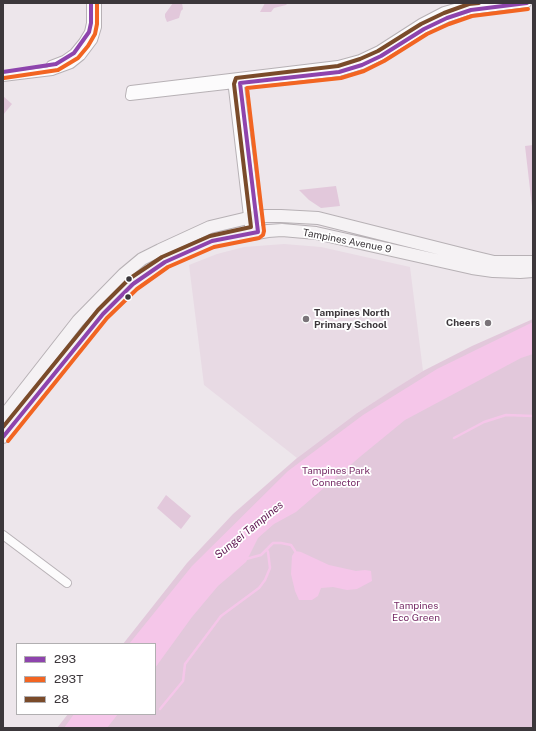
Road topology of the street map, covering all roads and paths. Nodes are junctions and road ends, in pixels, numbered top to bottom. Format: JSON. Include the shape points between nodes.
{"nodes":[{"id":1,"x":91,"y":3,"type":"edge"},
{"id":2,"x":97,"y":3,"type":"edge"},
{"id":3,"x":484,"y":3,"type":"edge"},
{"id":4,"x":527,"y":3,"type":"edge"},
{"id":5,"x":380,"y":53,"type":"junction"},
{"id":6,"x":3,"y":72,"type":"edge"},
{"id":7,"x":3,"y":77,"type":"edge"},
{"id":8,"x":236,"y":80,"type":"junction"},
{"id":9,"x":252,"y":218,"type":"junction"},
{"id":10,"x":254,"y":233,"type":"junction"},
{"id":11,"x":533,"y":262,"type":"edge"},
{"id":12,"x":533,"y":271,"type":"edge"},
{"id":13,"x":3,"y":417,"type":"edge"},
{"id":14,"x":3,"y":437,"type":"edge"},
{"id":15,"x":3,"y":536,"type":"edge"},
{"id":16,"x":67,"y":584,"type":"dead end"}],
"edges":[{"from":1,"to":6,"type":"street","via":[[89,32],[74,53],[56,64]]},
{"from":2,"to":7,"type":"street","via":[[97,27],[93,40],[71,64],[52,71]]},
{"from":3,"to":5,"type":"street","via":[[444,11],[421,23]]},
{"from":4,"to":5,"type":"street","via":[[471,10],[447,18]]},
{"from":5,"to":8,"type":"street","via":[[338,65]]},
{"from":8,"to":8,"type":"street","via":[[130,96],[129,94],[131,90]]},
{"from":8,"to":9,"type":"street"},
{"from":9,"to":10,"type":"street"},
{"from":9,"to":11,"type":"main road","name":"Tampines Avenue 9","via":[[318,218],[494,262]]},
{"from":9,"to":13,"type":"main road","name":"Tampines Avenue 9","via":[[210,228],[142,259],[78,321]]},
{"from":10,"to":12,"type":"main road","name":"Tampines Avenue 9","via":[[282,230],[316,233],[472,268]]},
{"from":10,"to":14,"type":"main road","name":"Tampines Avenue 9","via":[[212,241],[165,262],[133,284],[88,331]]},
{"from":15,"to":16,"type":"street"}]}
